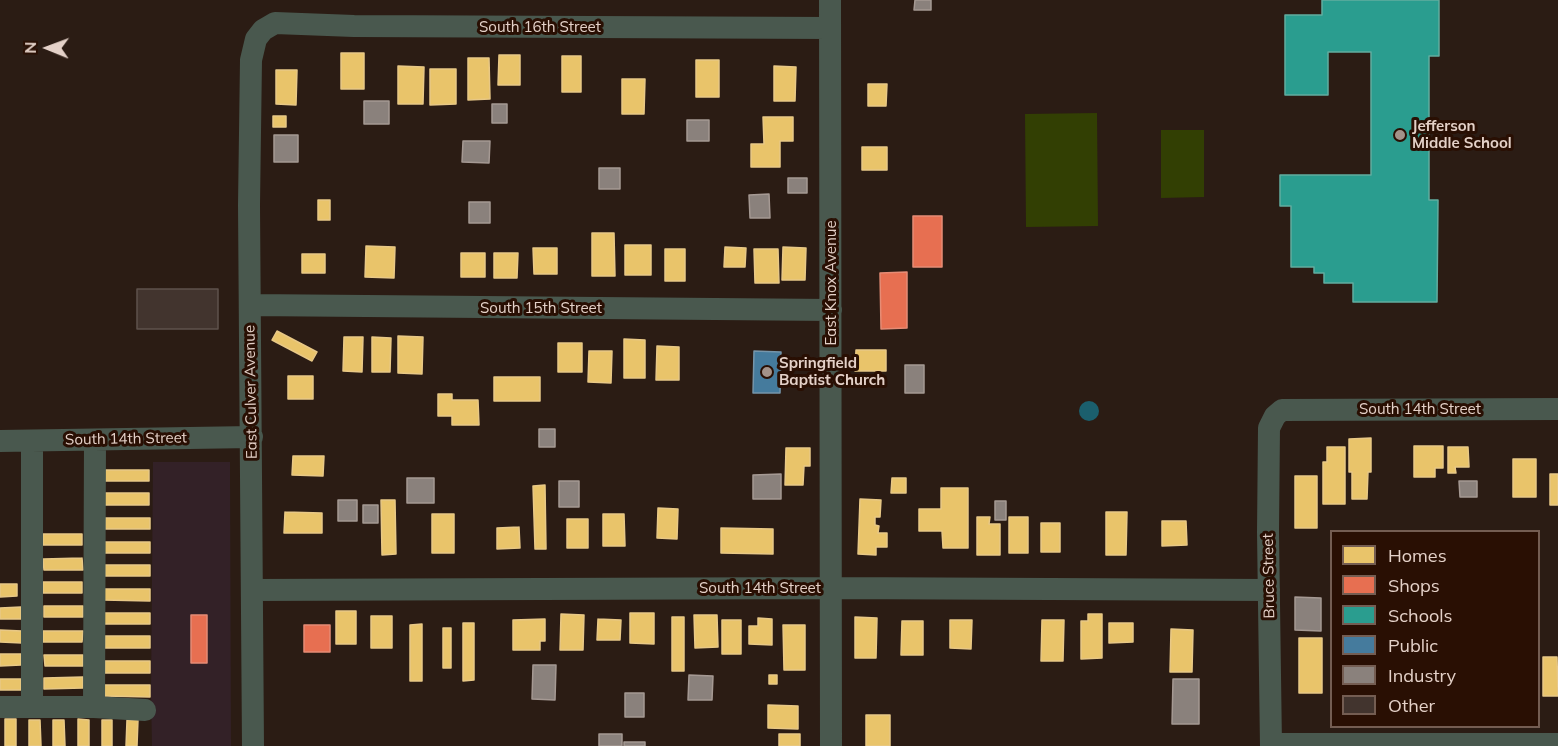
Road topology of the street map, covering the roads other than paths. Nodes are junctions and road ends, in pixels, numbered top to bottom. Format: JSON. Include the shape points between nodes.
{"nodes":[{"id":1,"x":830,"y":0,"type":"edge"},
{"id":2,"x":830,"y":28,"type":"junction"},
{"id":3,"x":256,"y":39,"type":"joint"},
{"id":4,"x":250,"y":305,"type":"junction"},
{"id":5,"x":831,"y":310,"type":"junction"},
{"id":6,"x":1558,"y":409,"type":"edge"},
{"id":7,"x":1282,"y":410,"type":"joint"},
{"id":8,"x":252,"y":437,"type":"junction"},
{"id":9,"x":95,"y":440,"type":"junction"},
{"id":10,"x":0,"y":441,"type":"edge"},
{"id":11,"x":32,"y":441,"type":"junction"},
{"id":12,"x":831,"y":588,"type":"junction"},
{"id":13,"x":252,"y":590,"type":"junction"},
{"id":14,"x":1269,"y":590,"type":"junction"},
{"id":15,"x":32,"y":706,"type":"junction"},
{"id":16,"x":0,"y":707,"type":"edge"},
{"id":17,"x":94,"y":707,"type":"junction"},
{"id":18,"x":145,"y":710,"type":"dead end"},
{"id":19,"x":1558,"y":744,"type":"edge"},
{"id":20,"x":1271,"y":745,"type":"edge"},
{"id":21,"x":253,"y":746,"type":"edge"},
{"id":22,"x":831,"y":746,"type":"edge"}],
"edges":[{"from":1,"to":2,"type":"street","name":"East Knox Avenue"},
{"from":2,"to":3,"type":"street","name":"South 16th Street","via":[[275,23]]},
{"from":2,"to":5,"type":"street","name":"East Knox Avenue"},
{"from":3,"to":4,"type":"street","name":"East Culver Avenue","via":[[251,60]]},
{"from":4,"to":5,"type":"street","name":"South 15th Street"},
{"from":4,"to":8,"type":"street","name":"East Culver Avenue"},
{"from":5,"to":12,"type":"street","name":"East Knox Avenue"},
{"from":6,"to":7,"type":"street","name":"South 14th Street"},
{"from":7,"to":14,"type":"street","name":"Bruce Street","via":[[1269,428]]},
{"from":8,"to":9,"type":"street","name":"South 14th Street"},
{"from":8,"to":13,"type":"street","name":"East Culver Avenue"},
{"from":9,"to":11,"type":"street","name":"South 14th Street"},
{"from":9,"to":17,"type":"street"},
{"from":10,"to":11,"type":"street","name":"South 14th Street"},
{"from":11,"to":15,"type":"street"},
{"from":12,"to":13,"type":"street","name":"South 14th Street"},
{"from":12,"to":14,"type":"street","name":"South 14th Street"},
{"from":12,"to":22,"type":"street","name":"East Knox Avenue"},
{"from":13,"to":21,"type":"street","name":"East Culver Avenue"},
{"from":14,"to":20,"type":"street","name":"Bruce Street"},
{"from":15,"to":16,"type":"street"},
{"from":15,"to":17,"type":"street"},
{"from":17,"to":18,"type":"street"},
{"from":19,"to":20,"type":"street"}]}
